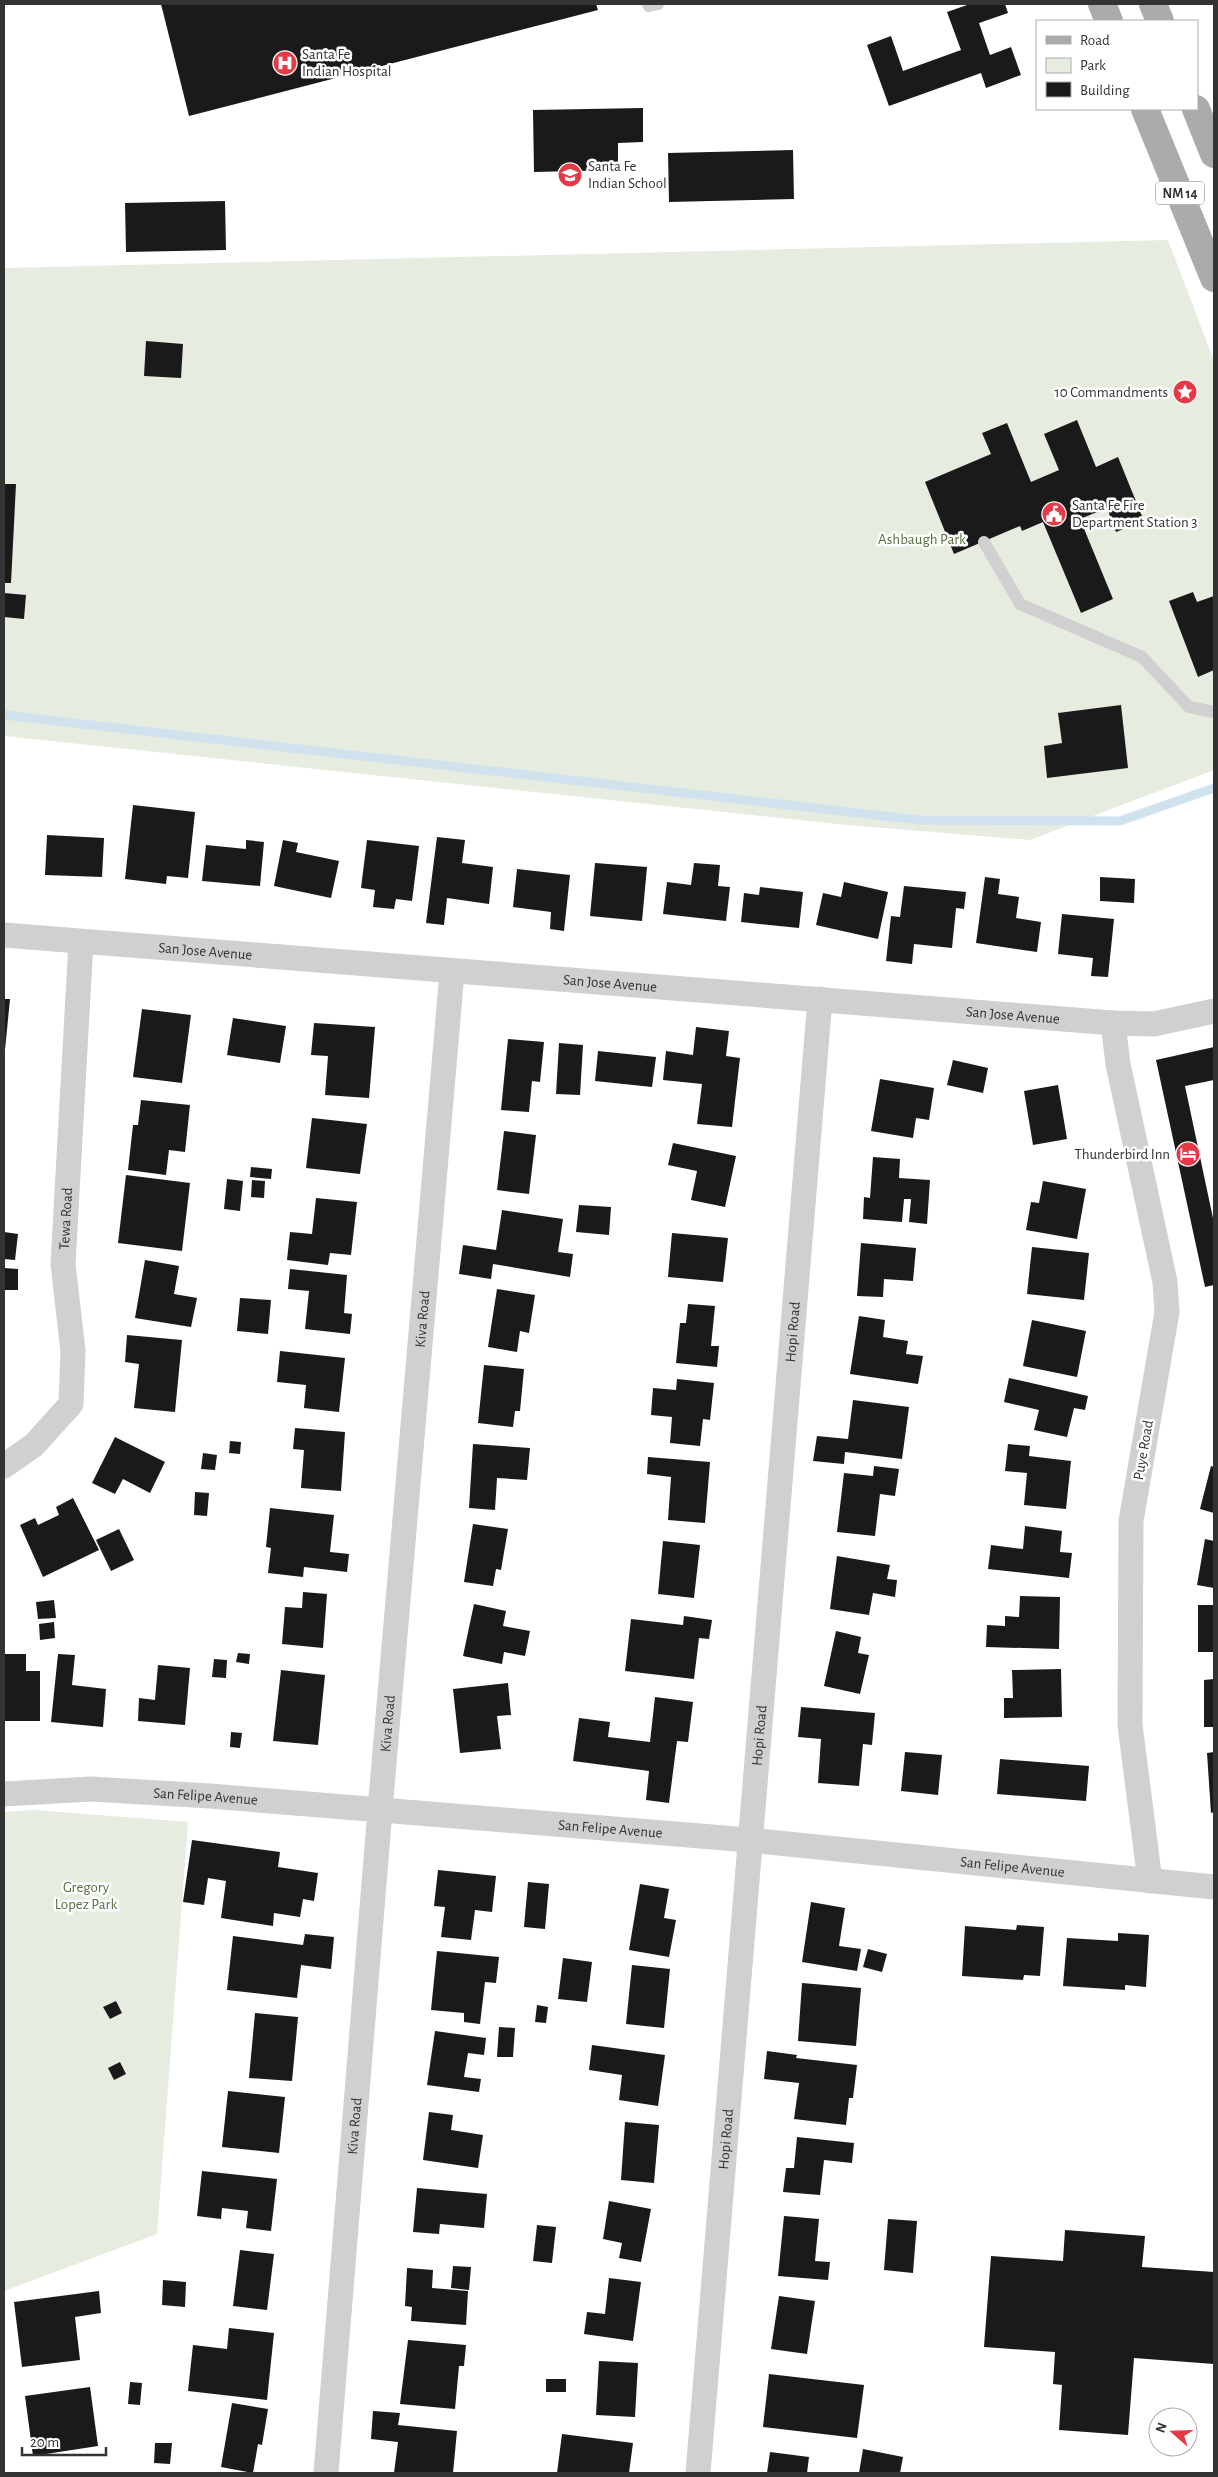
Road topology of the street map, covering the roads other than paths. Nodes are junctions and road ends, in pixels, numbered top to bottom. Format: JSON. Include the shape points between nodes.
{"nodes":[{"id":1,"x":648,"y":4,"type":"edge"},
{"id":2,"x":658,"y":4,"type":"edge"},
{"id":3,"x":1102,"y":4,"type":"edge"},
{"id":4,"x":1153,"y":4,"type":"edge"},
{"id":5,"x":1109,"y":20,"type":"edge"},
{"id":6,"x":1160,"y":20,"type":"edge"},
{"id":7,"x":1145,"y":110,"type":"edge"},
{"id":8,"x":1196,"y":110,"type":"edge"},
{"id":9,"x":1214,"y":154,"type":"edge"},
{"id":10,"x":1214,"y":278,"type":"edge"},
{"id":11,"x":984,"y":542,"type":"dead end"},
{"id":12,"x":1214,"y":712,"type":"edge"},
{"id":13,"x":4,"y":935,"type":"edge"},
{"id":14,"x":81,"y":942,"type":"junction"},
{"id":15,"x":452,"y":972,"type":"junction"},
{"id":16,"x":820,"y":999,"type":"junction"},
{"id":17,"x":1214,"y":1011,"type":"edge"},
{"id":18,"x":1113,"y":1023,"type":"junction"},
{"id":19,"x":4,"y":1466,"type":"edge"},
{"id":20,"x":4,"y":1794,"type":"edge"},
{"id":21,"x":380,"y":1810,"type":"junction"},
{"id":22,"x":749,"y":1840,"type":"junction"},
{"id":23,"x":1150,"y":1881,"type":"junction"},
{"id":24,"x":1214,"y":1887,"type":"edge"},
{"id":25,"x":326,"y":2473,"type":"edge"},
{"id":26,"x":698,"y":2473,"type":"edge"}],
"edges":[{"from":1,"to":2,"type":"lane"},
{"from":3,"to":5,"type":"main road"},
{"from":4,"to":6,"type":"main road"},
{"from":7,"to":10,"type":"main road","number":"NM 14"},
{"from":8,"to":9,"type":"main road"},
{"from":11,"to":12,"type":"lane","via":[[1020,604],[1142,657],[1189,707]]},
{"from":13,"to":14,"type":"street","name":"San Jose Avenue"},
{"from":14,"to":15,"type":"street","name":"San Jose Avenue"},
{"from":14,"to":19,"type":"street","name":"Tewa Road","via":[[63,1264],[73,1352],[71,1404],[34,1445]]},
{"from":15,"to":16,"type":"street","name":"San Jose Avenue"},
{"from":15,"to":21,"type":"street","name":"Kiva Road"},
{"from":16,"to":18,"type":"street","name":"San Jose Avenue"},
{"from":16,"to":22,"type":"street","name":"Hopi Road"},
{"from":17,"to":18,"type":"street","name":"San Jose Avenue","via":[[1154,1024]]},
{"from":18,"to":23,"type":"street","name":"Puye Road","via":[[1118,1064],[1165,1282],[1167,1312],[1131,1521],[1130,1725]]},
{"from":20,"to":21,"type":"street","name":"San Felipe Avenue","via":[[91,1789]]},
{"from":21,"to":22,"type":"street","name":"San Felipe Avenue"},
{"from":21,"to":25,"type":"street","name":"Kiva Road"},
{"from":22,"to":23,"type":"street","name":"San Felipe Avenue"},
{"from":22,"to":26,"type":"street","name":"Hopi Road"},
{"from":23,"to":24,"type":"street","name":"San Felipe Avenue"}]}
